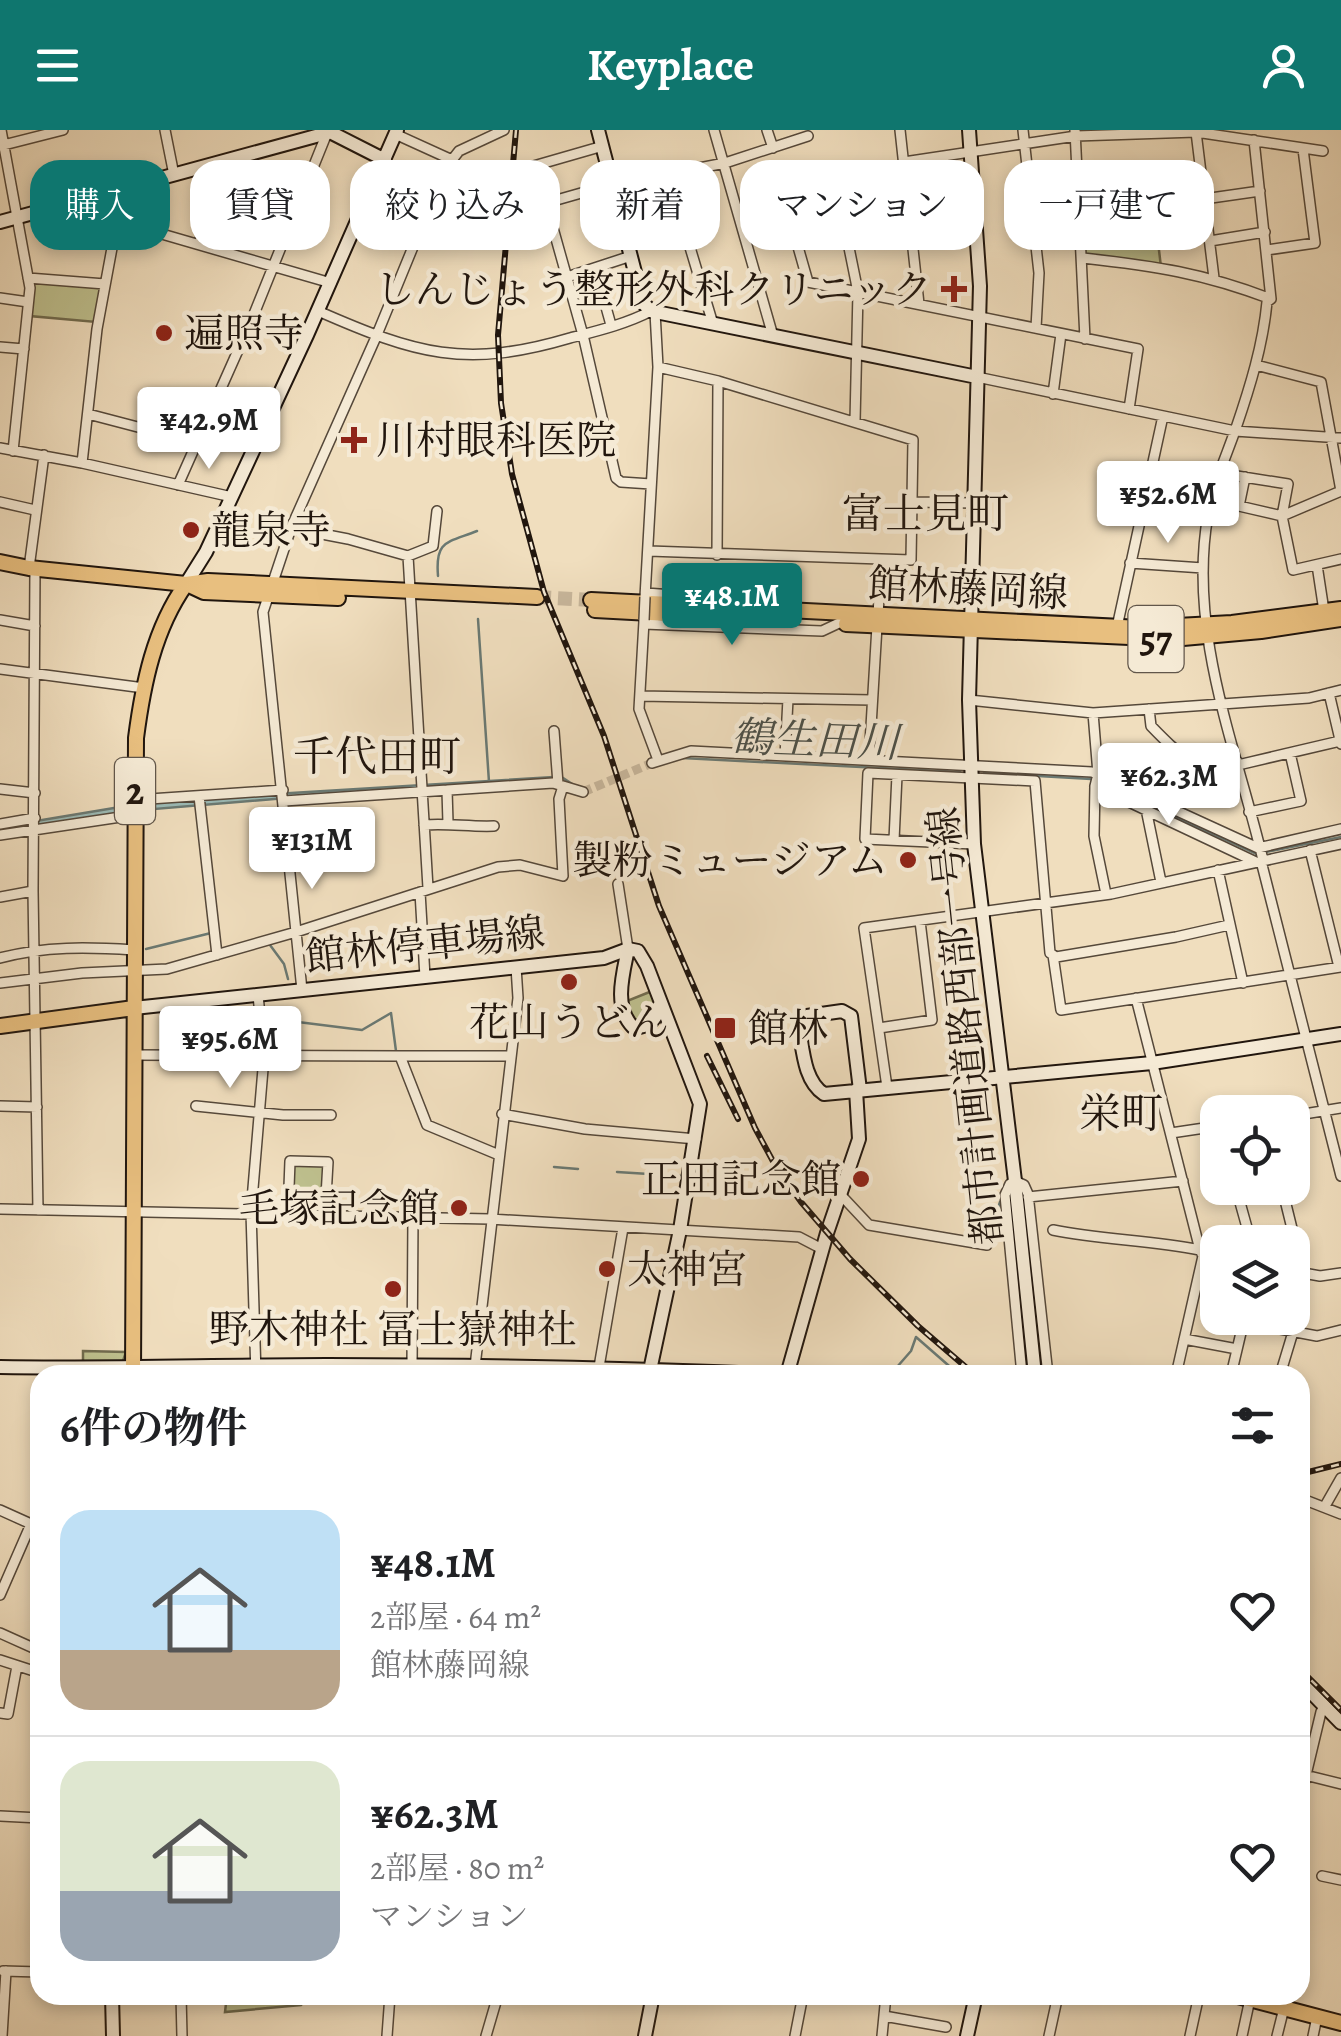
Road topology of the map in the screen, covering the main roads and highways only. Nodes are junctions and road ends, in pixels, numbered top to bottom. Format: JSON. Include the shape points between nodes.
{"nodes":[{"id":1,"x":0,"y":562,"type":"edge"},
{"id":2,"x":186,"y":584,"type":"junction"},
{"id":3,"x":539,"y":602,"type":"tunnel mouth"},
{"id":4,"x":593,"y":605,"type":"tunnel mouth"},
{"id":5,"x":1341,"y":608,"type":"edge"},
{"id":6,"x":1341,"y":619,"type":"edge"},
{"id":7,"x":970,"y":625,"type":"junction"},
{"id":8,"x":1207,"y":631,"type":"junction"},
{"id":9,"x":134,"y":1008,"type":"junction"},
{"id":10,"x":0,"y":1026,"type":"edge"},
{"id":11,"x":134,"y":1365,"type":"edge"},
{"id":12,"x":1275,"y":2005,"type":"edge"},
{"id":13,"x":1334,"y":2027,"type":"edge"}],
"edges":[{"from":1,"to":2,"type":"main road"},
{"from":2,"to":3,"type":"main road"},
{"from":2,"to":9,"type":"main road","number":"2","via":[[157,638],[136,738]]},
{"from":4,"to":7,"type":"main road","name":"館林藤岡線","number":"57"},
{"from":5,"to":8,"type":"main road","name":"館林藤岡線","number":"57"},
{"from":6,"to":8,"type":"main road","name":"館林藤岡線","number":"57"},
{"from":7,"to":8,"type":"main road","name":"館林藤岡線","number":"57"},
{"from":7,"to":8,"type":"main road","name":"館林藤岡線","number":"57","via":[[1116,638]]},
{"from":9,"to":10,"type":"main road"},
{"from":9,"to":11,"type":"main road","number":"2"},
{"from":12,"to":13,"type":"main road"}]}
